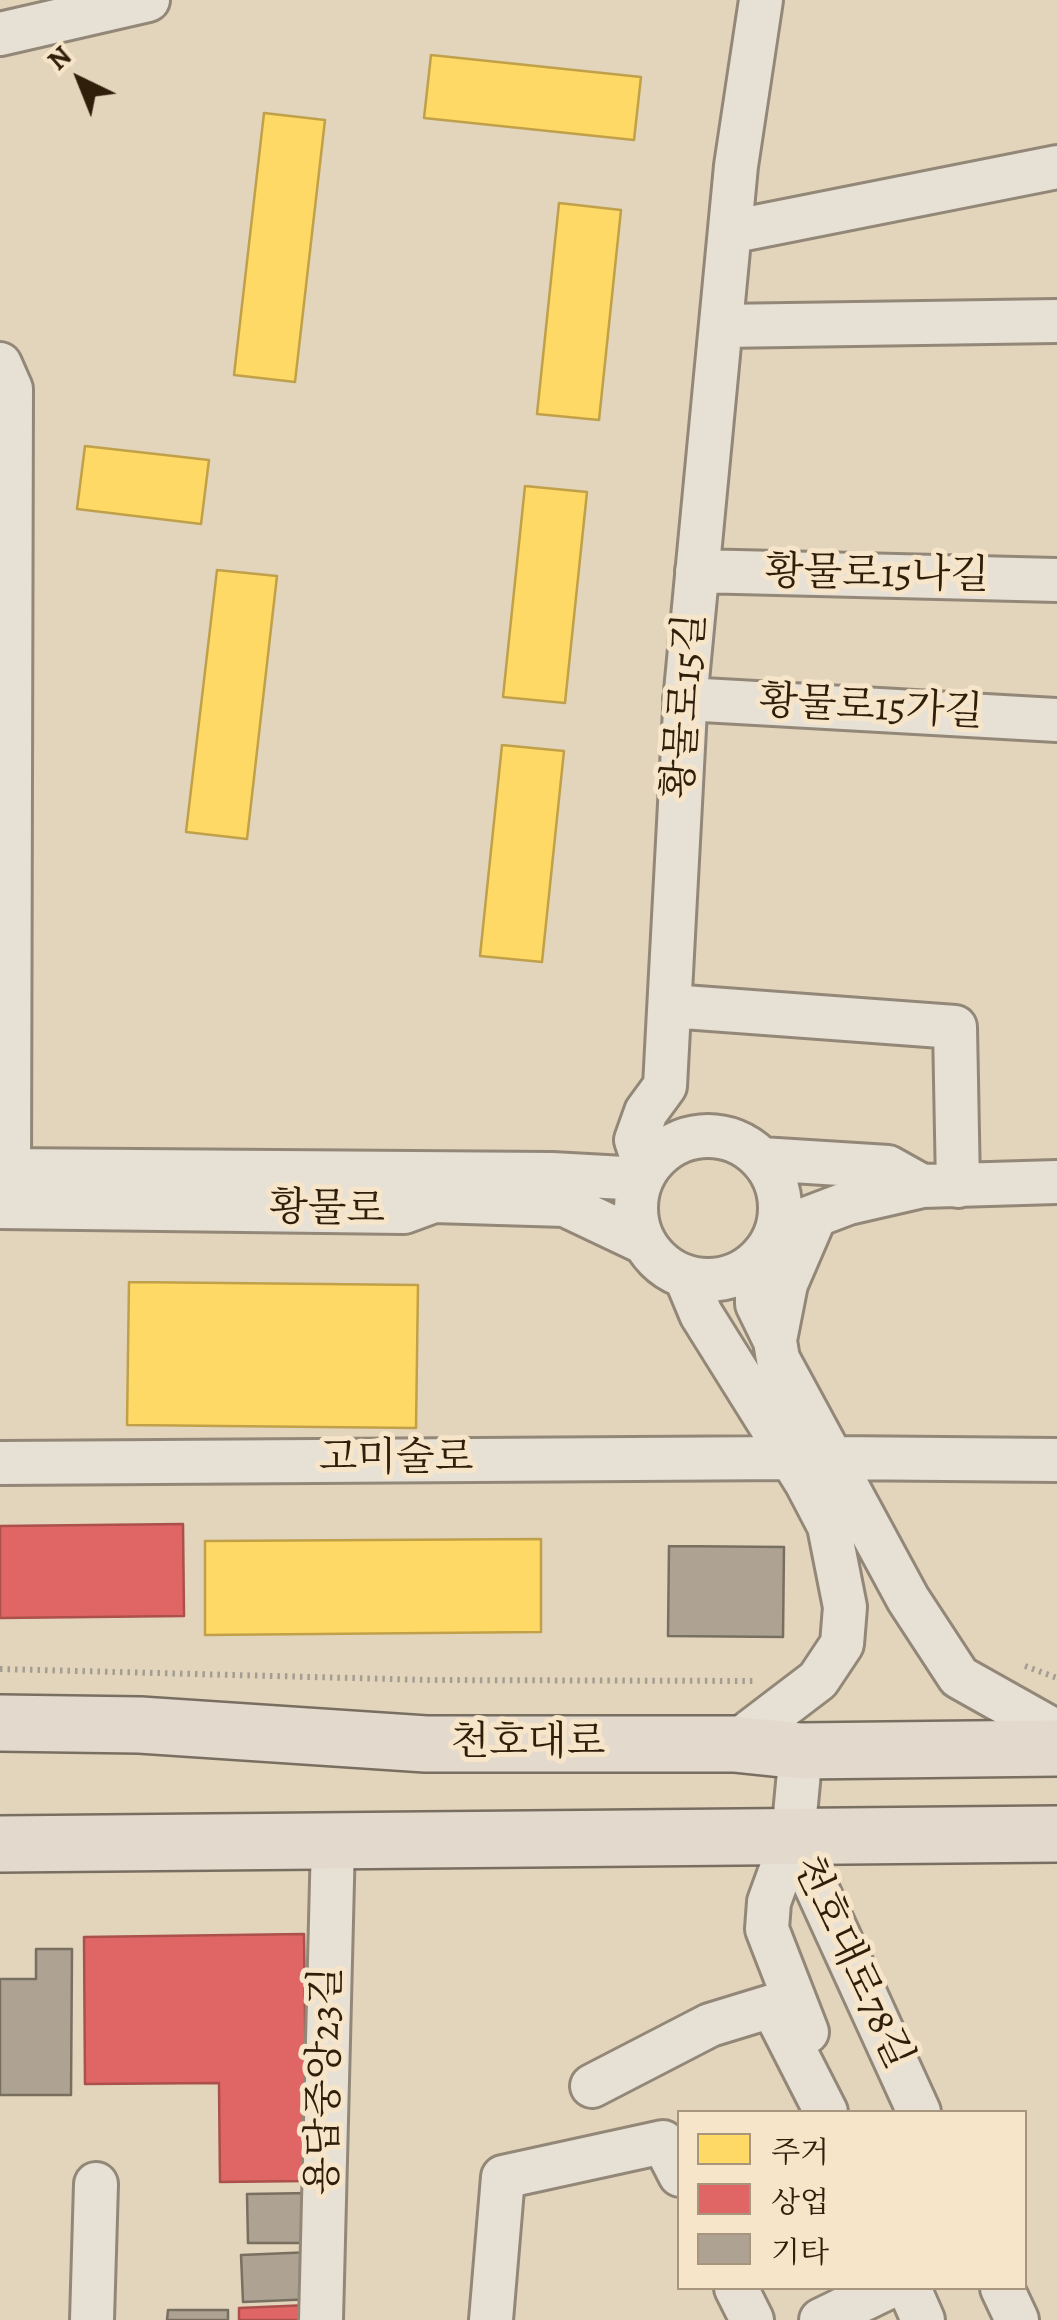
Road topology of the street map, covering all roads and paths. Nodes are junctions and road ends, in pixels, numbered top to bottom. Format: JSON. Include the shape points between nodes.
{"nodes":[{"id":1,"x":148,"y":0,"type":"edge"},
{"id":2,"x":761,"y":0,"type":"edge"},
{"id":3,"x":0,"y":34,"type":"edge"},
{"id":4,"x":1057,"y":167,"type":"edge"},
{"id":5,"x":730,"y":232,"type":"junction"},
{"id":6,"x":1057,"y":321,"type":"edge"},
{"id":7,"x":720,"y":326,"type":"junction"},
{"id":8,"x":4,"y":381,"type":"edge"},
{"id":9,"x":698,"y":571,"type":"junction"},
{"id":10,"x":1057,"y":580,"type":"edge"},
{"id":11,"x":685,"y":699,"type":"junction"},
{"id":12,"x":1057,"y":720,"type":"edge"},
{"id":13,"x":670,"y":1006,"type":"junction"},
{"id":14,"x":656,"y":1099,"type":"junction"},
{"id":15,"x":711,"y":1136,"type":"junction"},
{"id":16,"x":761,"y":1158,"type":"junction"},
{"id":17,"x":552,"y":1174,"type":"junction"},
{"id":18,"x":644,"y":1174,"type":"junction"},
{"id":19,"x":3,"y":1182,"type":"edge"},
{"id":20,"x":1057,"y":1182,"type":"edge"},
{"id":21,"x":940,"y":1186,"type":"junction"},
{"id":22,"x":783,"y":1237,"type":"junction"},
{"id":23,"x":644,"y":1242,"type":"junction"},
{"id":24,"x":686,"y":1278,"type":"junction"},
{"id":25,"x":775,"y":1341,"type":"junction"},
{"id":26,"x":811,"y":1458,"type":"junction"},
{"id":27,"x":1057,"y":1460,"type":"edge"},
{"id":28,"x":0,"y":1463,"type":"edge"},
{"id":29,"x":845,"y":1518,"type":"junction"},
{"id":30,"x":1013,"y":1660,"type":"dead end"},
{"id":31,"x":0,"y":1669,"type":"edge"},
{"id":32,"x":769,"y":1677,"type":"dead end"},
{"id":33,"x":1057,"y":1678,"type":"edge"},
{"id":34,"x":0,"y":1723,"type":"edge"},
{"id":35,"x":1057,"y":1732,"type":"edge"},
{"id":36,"x":734,"y":1744,"type":"junction"},
{"id":37,"x":1057,"y":1748,"type":"edge"},
{"id":38,"x":801,"y":1751,"type":"junction"},
{"id":39,"x":1057,"y":1834,"type":"edge"},
{"id":40,"x":793,"y":1836,"type":"junction"},
{"id":41,"x":334,"y":1841,"type":"junction"},
{"id":42,"x":0,"y":1844,"type":"edge"},
{"id":43,"x":592,"y":2086,"type":"dead end"},
{"id":44,"x":818,"y":2095,"type":"edge"},
{"id":45,"x":918,"y":2110,"type":"edge"},
{"id":46,"x":677,"y":2169,"type":"edge"},
{"id":47,"x":96,"y":2184,"type":"dead end"},
{"id":48,"x":737,"y":2290,"type":"edge"},
{"id":49,"x":882,"y":2290,"type":"edge"},
{"id":50,"x":910,"y":2290,"type":"edge"},
{"id":51,"x":1003,"y":2290,"type":"edge"},
{"id":52,"x":92,"y":2320,"type":"edge"},
{"id":53,"x":321,"y":2320,"type":"edge"},
{"id":54,"x":490,"y":2320,"type":"edge"},
{"id":55,"x":752,"y":2320,"type":"edge"},
{"id":56,"x":822,"y":2320,"type":"edge"},
{"id":57,"x":923,"y":2320,"type":"edge"},
{"id":58,"x":1017,"y":2320,"type":"edge"}],
"edges":[{"from":1,"to":3,"type":"street"},
{"from":2,"to":5,"type":"street","name":"황물로15길"},
{"from":4,"to":5,"type":"street"},
{"from":5,"to":7,"type":"street","name":"황물로15길"},
{"from":6,"to":7,"type":"street"},
{"from":7,"to":9,"type":"street","name":"황물로15길"},
{"from":8,"to":19,"type":"street"},
{"from":9,"to":10,"type":"street","name":"황물로15나길"},
{"from":9,"to":11,"type":"street","name":"황물로15길"},
{"from":11,"to":12,"type":"street","name":"황물로15가길"},
{"from":11,"to":13,"type":"street","name":"황물로15길"},
{"from":13,"to":14,"type":"street","name":"황물로15길"},
{"from":13,"to":21,"type":"street","via":[[955,1027]]},
{"from":14,"to":15,"type":"street"},
{"from":14,"to":17,"type":"street","via":[[592,1159]]},
{"from":14,"to":18,"type":"street","name":"황물로15길","via":[[636,1140]]},
{"from":15,"to":16,"type":"street"},
{"from":15,"to":18,"type":"street","via":[[674,1144]]},
{"from":16,"to":21,"type":"street","via":[[888,1166]]},
{"from":16,"to":22,"type":"street","via":[[779,1192]]},
{"from":17,"to":18,"type":"street","name":"황물로"},
{"from":17,"to":19,"type":"street","name":"황물로"},
{"from":18,"to":23,"type":"street","via":[[635,1206]]},
{"from":19,"to":23,"type":"street","name":"황물로","via":[[404,1212],[434,1201],[565,1205]]},
{"from":20,"to":21,"type":"street"},
{"from":21,"to":22,"type":"street","via":[[848,1204]]},
{"from":22,"to":24,"type":"street","via":[[724,1280]]},
{"from":22,"to":25,"type":"street","via":[[786,1284]]},
{"from":22,"to":25,"type":"street","via":[[757,1304]]},
{"from":23,"to":24,"type":"street","via":[[654,1258]]},
{"from":24,"to":26,"type":"street","via":[[701,1314]]},
{"from":25,"to":26,"type":"street"},
{"from":26,"to":27,"type":"street","name":"고미술로"},
{"from":26,"to":28,"type":"street","name":"고미술로"},
{"from":26,"to":29,"type":"street"},
{"from":29,"to":35,"type":"street","via":[[959,1678]]},
{"from":29,"to":36,"type":"street","via":[[842,1644],[818,1680]]},
{"from":30,"to":33,"type":"path"},
{"from":31,"to":32,"type":"path","via":[[429,1680]]},
{"from":34,"to":36,"type":"main road","name":"천호대로","via":[[140,1724],[426,1744]]},
{"from":36,"to":38,"type":"main road","name":"천호대로"},
{"from":37,"to":38,"type":"main road","name":"천호대로"},
{"from":38,"to":40,"type":"street","name":"천호대로78길"},
{"from":39,"to":40,"type":"main road"},
{"from":40,"to":41,"type":"main road"},
{"from":40,"to":44,"type":"street","via":[[769,1902],[767,1929],[806,2029]]},
{"from":40,"to":45,"type":"street","name":"천호대로78길"},
{"from":41,"to":42,"type":"main road"},
{"from":41,"to":53,"type":"street","name":"용답중앙23길"},
{"from":43,"to":44,"type":"street","via":[[710,2026],[772,2006]]},
{"from":46,"to":54,"type":"street","via":[[664,2142],[504,2177]]},
{"from":47,"to":52,"type":"street"},
{"from":48,"to":55,"type":"street"},
{"from":49,"to":56,"type":"street"},
{"from":50,"to":57,"type":"street"},
{"from":51,"to":58,"type":"street"}]}
